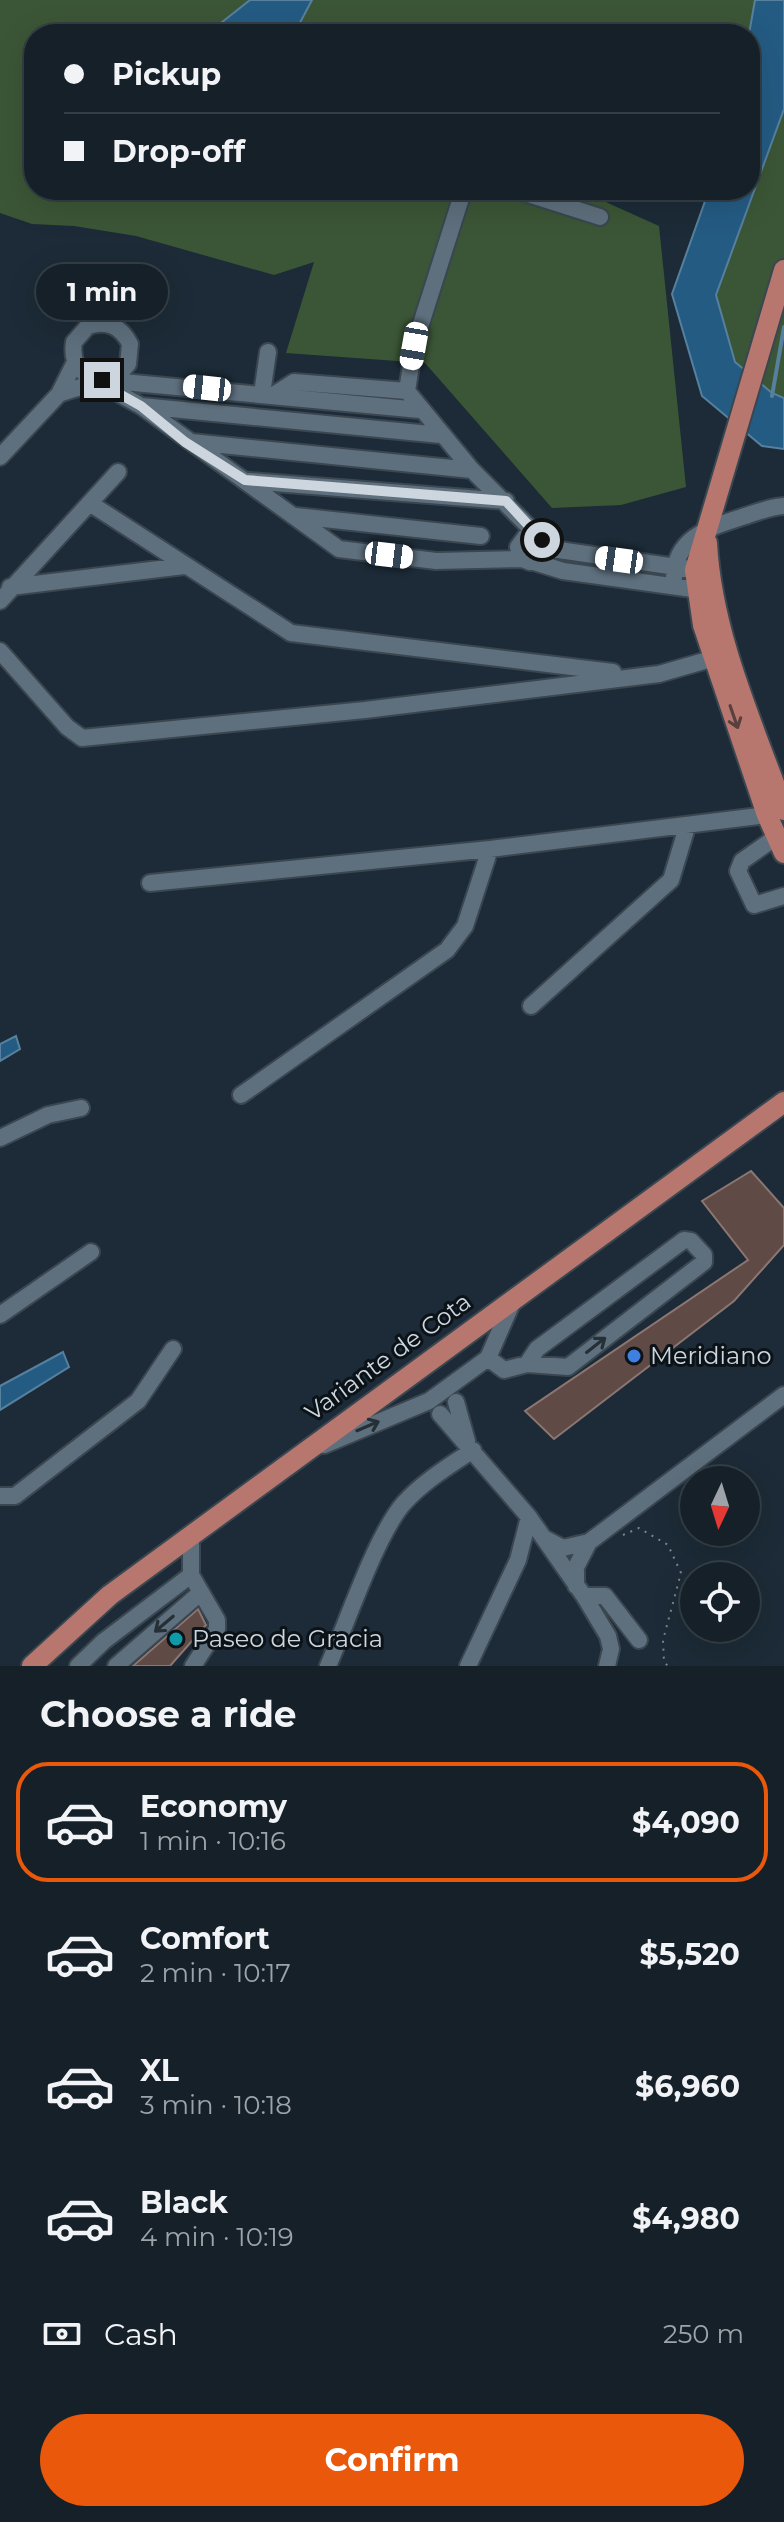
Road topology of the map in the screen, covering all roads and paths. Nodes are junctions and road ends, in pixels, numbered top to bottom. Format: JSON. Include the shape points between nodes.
{"nodes":[{"id":1,"x":460,"y":200,"type":"edge"},
{"id":2,"x":546,"y":200,"type":"edge"},
{"id":3,"x":600,"y":217,"type":"dead end"},
{"id":4,"x":784,"y":270,"type":"edge"},
{"id":5,"x":268,"y":352,"type":"dead end"},
{"id":6,"x":130,"y":359,"type":"junction"},
{"id":7,"x":75,"y":362,"type":"junction"},
{"id":8,"x":98,"y":380,"type":"junction"},
{"id":9,"x":146,"y":383,"type":"junction"},
{"id":10,"x":407,"y":391,"type":"junction"},
{"id":11,"x":59,"y":394,"type":"junction"},
{"id":12,"x":267,"y":395,"type":"junction"},
{"id":13,"x":138,"y":404,"type":"junction"},
{"id":14,"x":420,"y":410,"type":"junction"},
{"id":15,"x":441,"y":435,"type":"junction"},
{"id":16,"x":185,"y":442,"type":"junction"},
{"id":17,"x":0,"y":457,"type":"edge"},
{"id":18,"x":472,"y":470,"type":"junction"},
{"id":19,"x":118,"y":472,"type":"dead end"},
{"id":20,"x":245,"y":480,"type":"junction"},
{"id":21,"x":506,"y":501,"type":"junction"},
{"id":22,"x":91,"y":504,"type":"junction"},
{"id":23,"x":784,"y":506,"type":"edge"},
{"id":24,"x":296,"y":516,"type":"junction"},
{"id":25,"x":708,"y":531,"type":"junction"},
{"id":26,"x":481,"y":536,"type":"dead end"},
{"id":27,"x":540,"y":542,"type":"junction"},
{"id":28,"x":528,"y":560,"type":"junction"},
{"id":29,"x":184,"y":566,"type":"junction"},
{"id":30,"x":697,"y":578,"type":"junction"},
{"id":31,"x":5,"y":594,"type":"edge"},
{"id":32,"x":0,"y":651,"type":"edge"},
{"id":33,"x":721,"y":656,"type":"junction"},
{"id":34,"x":636,"y":674,"type":"junction"},
{"id":35,"x":776,"y":812,"type":"edge"},
{"id":36,"x":687,"y":827,"type":"junction"},
{"id":37,"x":780,"y":845,"type":"edge"},
{"id":38,"x":490,"y":849,"type":"junction"},
{"id":39,"x":150,"y":883,"type":"dead end"},
{"id":40,"x":784,"y":896,"type":"edge"},
{"id":41,"x":531,"y":1006,"type":"dead end"},
{"id":42,"x":241,"y":1095,"type":"dead end"},
{"id":43,"x":784,"y":1102,"type":"edge"},
{"id":44,"x":81,"y":1108,"type":"dead end"},
{"id":45,"x":0,"y":1138,"type":"edge"},
{"id":46,"x":91,"y":1252,"type":"dead end"},
{"id":47,"x":514,"y":1298,"type":"junction"},
{"id":48,"x":0,"y":1315,"type":"edge"},
{"id":49,"x":173,"y":1349,"type":"dead end"},
{"id":50,"x":488,"y":1358,"type":"junction"},
{"id":51,"x":527,"y":1364,"type":"junction"},
{"id":52,"x":453,"y":1394,"type":"junction"},
{"id":53,"x":784,"y":1395,"type":"edge"},
{"id":54,"x":434,"y":1407,"type":"junction"},
{"id":55,"x":470,"y":1446,"type":"junction"},
{"id":56,"x":296,"y":1456,"type":"junction"},
{"id":57,"x":0,"y":1496,"type":"edge"},
{"id":58,"x":529,"y":1517,"type":"junction"},
{"id":59,"x":191,"y":1537,"type":"junction"},
{"id":60,"x":612,"y":1541,"type":"dead end"},
{"id":61,"x":546,"y":1542,"type":"junction"},
{"id":62,"x":589,"y":1542,"type":"junction"},
{"id":63,"x":518,"y":1560,"type":"junction"},
{"id":64,"x":191,"y":1575,"type":"junction"},
{"id":65,"x":580,"y":1591,"type":"junction"},
{"id":66,"x":199,"y":1594,"type":"junction"},
{"id":67,"x":108,"y":1637,"type":"junction"},
{"id":68,"x":639,"y":1640,"type":"dead end"},
{"id":69,"x":122,"y":1660,"type":"edge"},
{"id":70,"x":32,"y":1666,"type":"edge"},
{"id":71,"x":78,"y":1666,"type":"edge"},
{"id":72,"x":193,"y":1666,"type":"edge"},
{"id":73,"x":328,"y":1666,"type":"edge"},
{"id":74,"x":468,"y":1666,"type":"edge"},
{"id":75,"x":607,"y":1666,"type":"edge"},
{"id":76,"x":668,"y":1666,"type":"edge"}],
"edges":[{"from":1,"to":10,"type":"street","via":[[414,346]]},
{"from":2,"to":3,"type":"street"},
{"from":4,"to":25,"type":"main road"},
{"from":5,"to":12,"type":"street"},
{"from":6,"to":7,"type":"street","via":[[118,327],[98,323],[74,342]]},
{"from":6,"to":8,"type":"street","via":[[121,373]]},
{"from":6,"to":9,"type":"street"},
{"from":7,"to":8,"type":"street"},
{"from":7,"to":11,"type":"street"},
{"from":8,"to":9,"type":"street"},
{"from":8,"to":11,"type":"street"},
{"from":8,"to":13,"type":"street"},
{"from":9,"to":12,"type":"street"},
{"from":9,"to":13,"type":"street"},
{"from":10,"to":12,"type":"street","via":[[294,382]]},
{"from":10,"to":14,"type":"street"},
{"from":11,"to":17,"type":"street"},
{"from":12,"to":14,"type":"street"},
{"from":13,"to":15,"type":"street"},
{"from":13,"to":16,"type":"street"},
{"from":14,"to":15,"type":"street"},
{"from":15,"to":18,"type":"street"},
{"from":16,"to":18,"type":"street"},
{"from":16,"to":20,"type":"street"},
{"from":18,"to":21,"type":"street"},
{"from":19,"to":22,"type":"street"},
{"from":20,"to":21,"type":"street"},
{"from":20,"to":24,"type":"street"},
{"from":21,"to":27,"type":"street"},
{"from":22,"to":29,"type":"street"},
{"from":22,"to":31,"type":"street"},
{"from":23,"to":25,"type":"street"},
{"from":24,"to":26,"type":"street"},
{"from":24,"to":28,"type":"street","via":[[339,549],[436,561]]},
{"from":25,"to":30,"type":"main road"},
{"from":25,"to":30,"type":"street","via":[[686,543]]},
{"from":27,"to":28,"type":"street","via":[[543,555]]},
{"from":27,"to":28,"type":"street","via":[[526,536],[519,542],[518,551]]},
{"from":27,"to":30,"type":"street"},
{"from":28,"to":30,"type":"street","via":[[563,571],[673,588]]},
{"from":29,"to":31,"type":"street"},
{"from":29,"to":34,"type":"street","via":[[291,633]]},
{"from":30,"to":33,"type":"main road"},
{"from":32,"to":34,"type":"street","via":[[82,738],[365,710]]},
{"from":33,"to":34,"type":"street","via":[[659,674]]},
{"from":33,"to":35,"type":"main road"},
{"from":35,"to":36,"type":"street"},
{"from":35,"to":37,"type":"main road"},
{"from":36,"to":38,"type":"street"},
{"from":36,"to":41,"type":"street","via":[[671,880]]},
{"from":37,"to":40,"type":"street","via":[[742,861],[738,871],[754,905]]},
{"from":38,"to":39,"type":"street"},
{"from":38,"to":42,"type":"street","via":[[465,926],[447,950]]},
{"from":43,"to":47,"type":"main road","name":"Variante de Cota"},
{"from":44,"to":45,"type":"street","via":[[48,1115]]},
{"from":46,"to":48,"type":"street"},
{"from":47,"to":50,"type":"street"},
{"from":47,"to":56,"type":"main road","name":"Variante de Cota"},
{"from":49,"to":57,"type":"street","via":[[138,1401],[15,1496]]},
{"from":50,"to":51,"type":"street","via":[[504,1370]]},
{"from":50,"to":52,"type":"street"},
{"from":51,"to":51,"type":"street","one_way":true,"via":[[568,1367],[704,1262],[704,1255],[684,1240],[537,1349]]},
{"from":52,"to":54,"type":"street"},
{"from":52,"to":55,"type":"street"},
{"from":53,"to":62,"type":"street"},
{"from":54,"to":55,"type":"street"},
{"from":56,"to":54,"type":"street","one_way":true},
{"from":55,"to":58,"type":"street"},
{"from":55,"to":73,"type":"street","via":[[401,1506]]},
{"from":56,"to":59,"type":"main road","name":"Variante de Cota"},
{"from":58,"to":61,"type":"street"},
{"from":58,"to":63,"type":"street"},
{"from":59,"to":64,"type":"street"},
{"from":59,"to":70,"type":"main road","name":"Variante de Cota","via":[[110,1595]]},
{"from":60,"to":76,"type":"path","via":[[639,1528],[668,1545],[675,1559],[681,1573],[663,1640]]},
{"from":61,"to":62,"type":"street","via":[[563,1548]]},
{"from":61,"to":63,"type":"street"},
{"from":61,"to":65,"type":"street"},
{"from":62,"to":65,"type":"street","via":[[576,1567]]},
{"from":63,"to":74,"type":"street"},
{"from":64,"to":66,"type":"street"},
{"from":64,"to":67,"type":"street"},
{"from":65,"to":68,"type":"street","via":[[605,1596]]},
{"from":65,"to":75,"type":"street","via":[[608,1636]]},
{"from":66,"to":69,"type":"street","one_way":true},
{"from":66,"to":72,"type":"street","via":[[217,1620],[217,1629]]},
{"from":67,"to":69,"type":"street"},
{"from":67,"to":71,"type":"street"}]}
